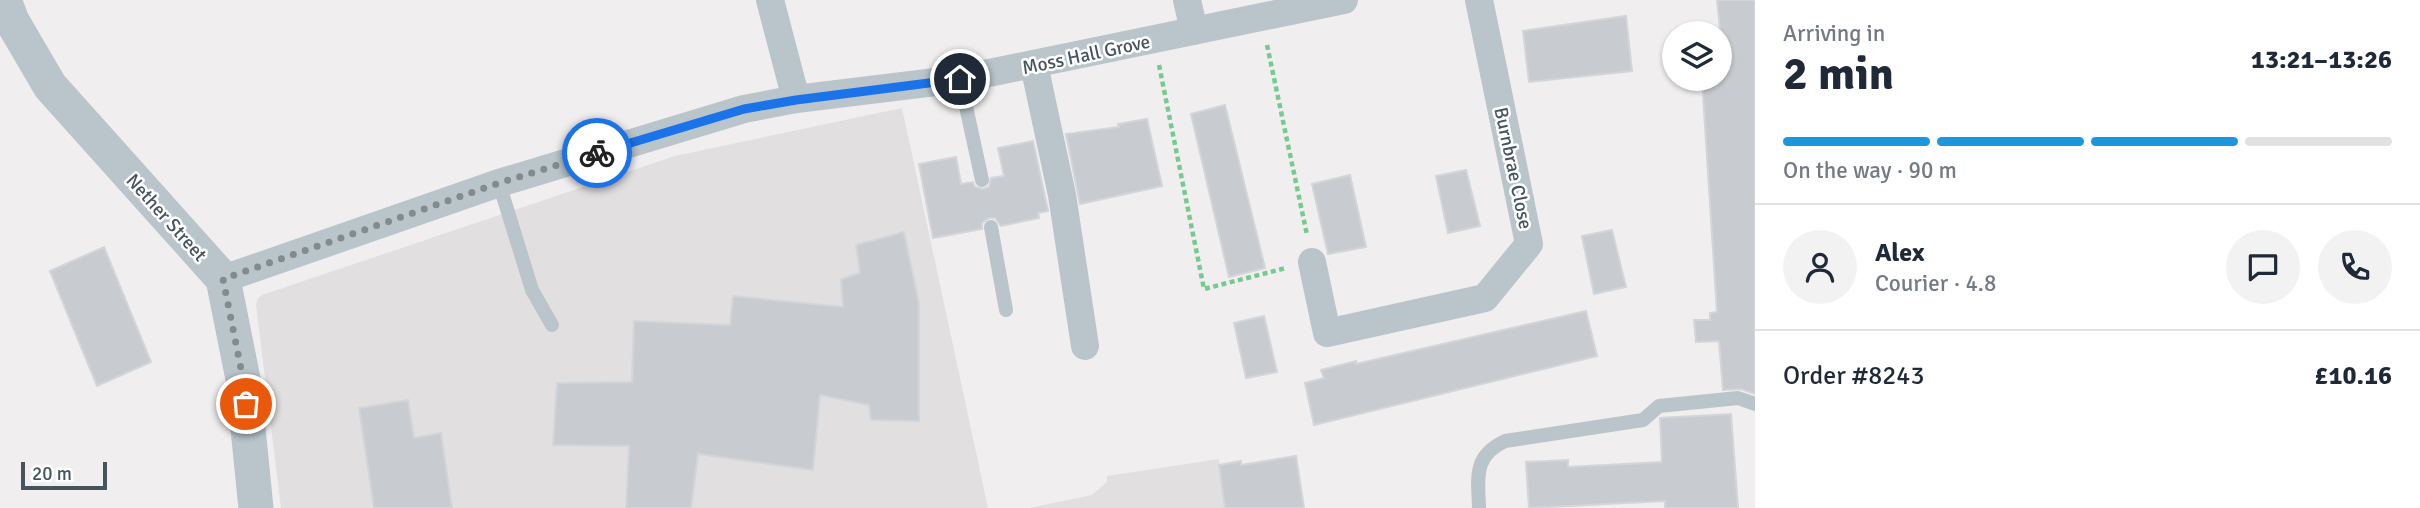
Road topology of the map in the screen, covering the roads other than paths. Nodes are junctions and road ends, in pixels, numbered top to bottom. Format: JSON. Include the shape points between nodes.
{"nodes":[{"id":1,"x":4,"y":0,"type":"edge"},
{"id":2,"x":770,"y":0,"type":"edge"},
{"id":3,"x":1187,"y":0,"type":"edge"},
{"id":4,"x":1344,"y":0,"type":"edge"},
{"id":5,"x":1479,"y":0,"type":"edge"},
{"id":6,"x":1194,"y":31,"type":"junction"},
{"id":7,"x":1034,"y":65,"type":"junction"},
{"id":8,"x":960,"y":79,"type":"junction"},
{"id":9,"x":796,"y":100,"type":"junction"},
{"id":10,"x":982,"y":180,"type":"dead end"},
{"id":11,"x":499,"y":183,"type":"junction"},
{"id":12,"x":991,"y":227,"type":"dead end"},
{"id":13,"x":1312,"y":262,"type":"road end"},
{"id":14,"x":223,"y":279,"type":"junction"},
{"id":15,"x":1006,"y":310,"type":"dead end"},
{"id":16,"x":552,"y":325,"type":"dead end"},
{"id":17,"x":1085,"y":346,"type":"dead end"},
{"id":18,"x":1755,"y":404,"type":"edge"},
{"id":19,"x":256,"y":508,"type":"edge"},
{"id":20,"x":1479,"y":508,"type":"edge"}],
"edges":[{"from":1,"to":14,"type":"street","name":"Nether Street","via":[[50,86]]},
{"from":2,"to":9,"type":"street"},
{"from":3,"to":6,"type":"street"},
{"from":4,"to":6,"type":"street","name":"Moss Hall Grove"},
{"from":5,"to":13,"type":"street","name":"Burnbrae Close","via":[[1529,244],[1485,298],[1327,333]]},
{"from":6,"to":7,"type":"street","name":"Moss Hall Grove"},
{"from":7,"to":8,"type":"street","name":"Moss Hall Grove"},
{"from":7,"to":17,"type":"street","via":[[1062,195]]},
{"from":8,"to":9,"type":"street","name":"Moss Hall Grove"},
{"from":8,"to":10,"type":"lane"},
{"from":9,"to":11,"type":"street","name":"Moss Hall Grove","via":[[744,109]]},
{"from":11,"to":14,"type":"street","name":"Moss Hall Grove"},
{"from":11,"to":16,"type":"lane","via":[[532,290]]},
{"from":12,"to":15,"type":"lane"},
{"from":14,"to":19,"type":"street","via":[[243,379]]},
{"from":18,"to":20,"type":"lane","via":[[1738,398],[1658,406],[1643,421],[1505,441],[1493,446],[1478,468]]}]}
